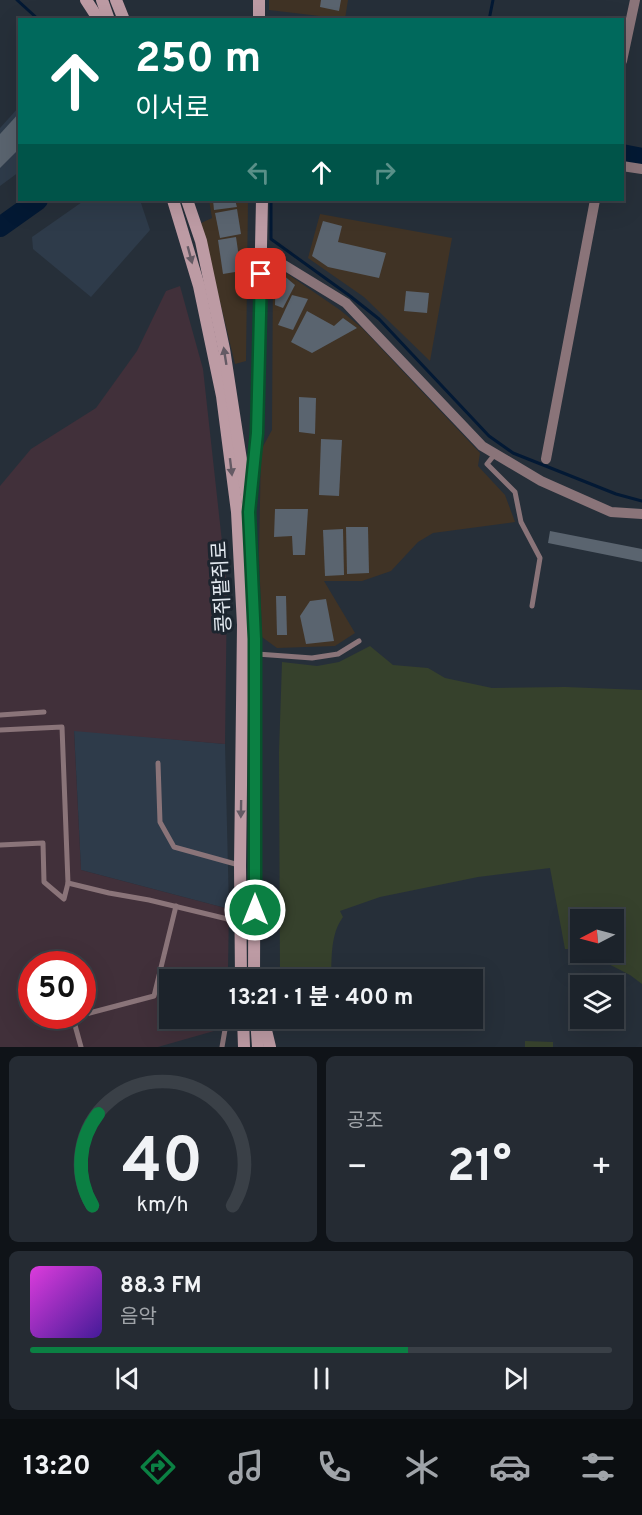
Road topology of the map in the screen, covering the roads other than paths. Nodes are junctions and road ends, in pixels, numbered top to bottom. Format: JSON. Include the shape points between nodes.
{"nodes":[{"id":1,"x":86,"y":0,"type":"edge"},
{"id":2,"x":102,"y":0,"type":"edge"},
{"id":3,"x":116,"y":0,"type":"edge"},
{"id":4,"x":259,"y":0,"type":"edge"},
{"id":5,"x":635,"y":0,"type":"edge"},
{"id":6,"x":98,"y":18,"type":"edge"},
{"id":7,"x":108,"y":18,"type":"edge"},
{"id":8,"x":123,"y":18,"type":"edge"},
{"id":9,"x":259,"y":18,"type":"edge"},
{"id":10,"x":624,"y":52,"type":"edge"},
{"id":11,"x":624,"y":166,"type":"edge"},
{"id":12,"x":642,"y":169,"type":"edge"},
{"id":13,"x":173,"y":201,"type":"edge"},
{"id":14,"x":187,"y":201,"type":"edge"},
{"id":15,"x":262,"y":201,"type":"edge"},
{"id":16,"x":595,"y":201,"type":"edge"},
{"id":17,"x":261,"y":251,"type":"junction"},
{"id":18,"x":495,"y":454,"type":"junction"},
{"id":19,"x":546,"y":459,"type":"dead end"},
{"id":20,"x":249,"y":512,"type":"junction"},
{"id":21,"x":642,"y":514,"type":"edge"},
{"id":22,"x":532,"y":606,"type":"dead end"},
{"id":23,"x":359,"y":641,"type":"dead end"},
{"id":24,"x":255,"y":654,"type":"junction"},
{"id":25,"x":44,"y":712,"type":"dead end"},
{"id":26,"x":0,"y":715,"type":"edge"},
{"id":27,"x":0,"y":730,"type":"edge"},
{"id":28,"x":158,"y":763,"type":"dead end"},
{"id":29,"x":0,"y":845,"type":"edge"},
{"id":30,"x":240,"y":866,"type":"junction"},
{"id":31,"x":68,"y":883,"type":"junction"},
{"id":32,"x":176,"y":906,"type":"junction"},
{"id":33,"x":240,"y":922,"type":"junction"},
{"id":34,"x":240,"y":957,"type":"junction"},
{"id":35,"x":238,"y":969,"type":"edge"},
{"id":36,"x":241,"y":969,"type":"edge"},
{"id":37,"x":254,"y":969,"type":"edge"},
{"id":38,"x":96,"y":1011,"type":"edge"},
{"id":39,"x":76,"y":1029,"type":"edge"},
{"id":40,"x":226,"y":1029,"type":"edge"},
{"id":41,"x":243,"y":1029,"type":"edge"},
{"id":42,"x":257,"y":1029,"type":"edge"},
{"id":43,"x":266,"y":1029,"type":"edge"},
{"id":44,"x":81,"y":1047,"type":"edge"},
{"id":45,"x":222,"y":1047,"type":"edge"},
{"id":46,"x":244,"y":1047,"type":"edge"},
{"id":47,"x":258,"y":1047,"type":"edge"},
{"id":48,"x":270,"y":1047,"type":"edge"}],
"edges":[{"from":1,"to":6,"type":"main road"},
{"from":2,"to":7,"type":"main road"},
{"from":3,"to":8,"type":"main road"},
{"from":4,"to":9,"type":"main road"},
{"from":5,"to":10,"type":"street"},
{"from":11,"to":12,"type":"street"},
{"from":13,"to":30,"type":"main road","name":"콩쥐팥쥐로","one_way":true,"via":[[199,286],[222,396],[237,512],[243,625]]},
{"from":20,"to":14,"type":"main road","name":"콩쥐팥쥐로","one_way":true,"via":[[224,349],[201,241]]},
{"from":15,"to":17,"type":"main road"},
{"from":16,"to":19,"type":"street"},
{"from":17,"to":18,"type":"street","via":[[346,303],[482,446]]},
{"from":17,"to":20,"type":"main road","via":[[257,433]]},
{"from":18,"to":21,"type":"street","via":[[541,481],[611,512]]},
{"from":18,"to":22,"type":"lane","via":[[487,464],[515,492],[521,522],[540,558]]},
{"from":20,"to":24,"type":"main road","name":"콩쥐팥쥐로"},
{"from":23,"to":24,"type":"lane","via":[[338,654],[312,658]]},
{"from":24,"to":37,"type":"main road","name":"콩쥐팥쥐로"},
{"from":25,"to":26,"type":"lane"},
{"from":27,"to":31,"type":"lane","via":[[62,727]]},
{"from":28,"to":30,"type":"lane","via":[[160,822],[174,847]]},
{"from":29,"to":31,"type":"lane","via":[[44,843],[44,882],[64,899]]},
{"from":30,"to":33,"type":"main road","name":"콩쥐팥쥐로"},
{"from":31,"to":32,"type":"lane"},
{"from":32,"to":33,"type":"lane"},
{"from":32,"to":38,"type":"lane","via":[[154,996]]},
{"from":33,"to":34,"type":"main road","name":"콩쥐팥쥐로"},
{"from":34,"to":35,"type":"lane"},
{"from":34,"to":36,"type":"main road","name":"콩쥐팥쥐로"},
{"from":39,"to":44,"type":"lane"},
{"from":40,"to":45,"type":"lane"},
{"from":41,"to":46,"type":"main road"},
{"from":42,"to":47,"type":"main road"},
{"from":43,"to":48,"type":"main road"}]}
